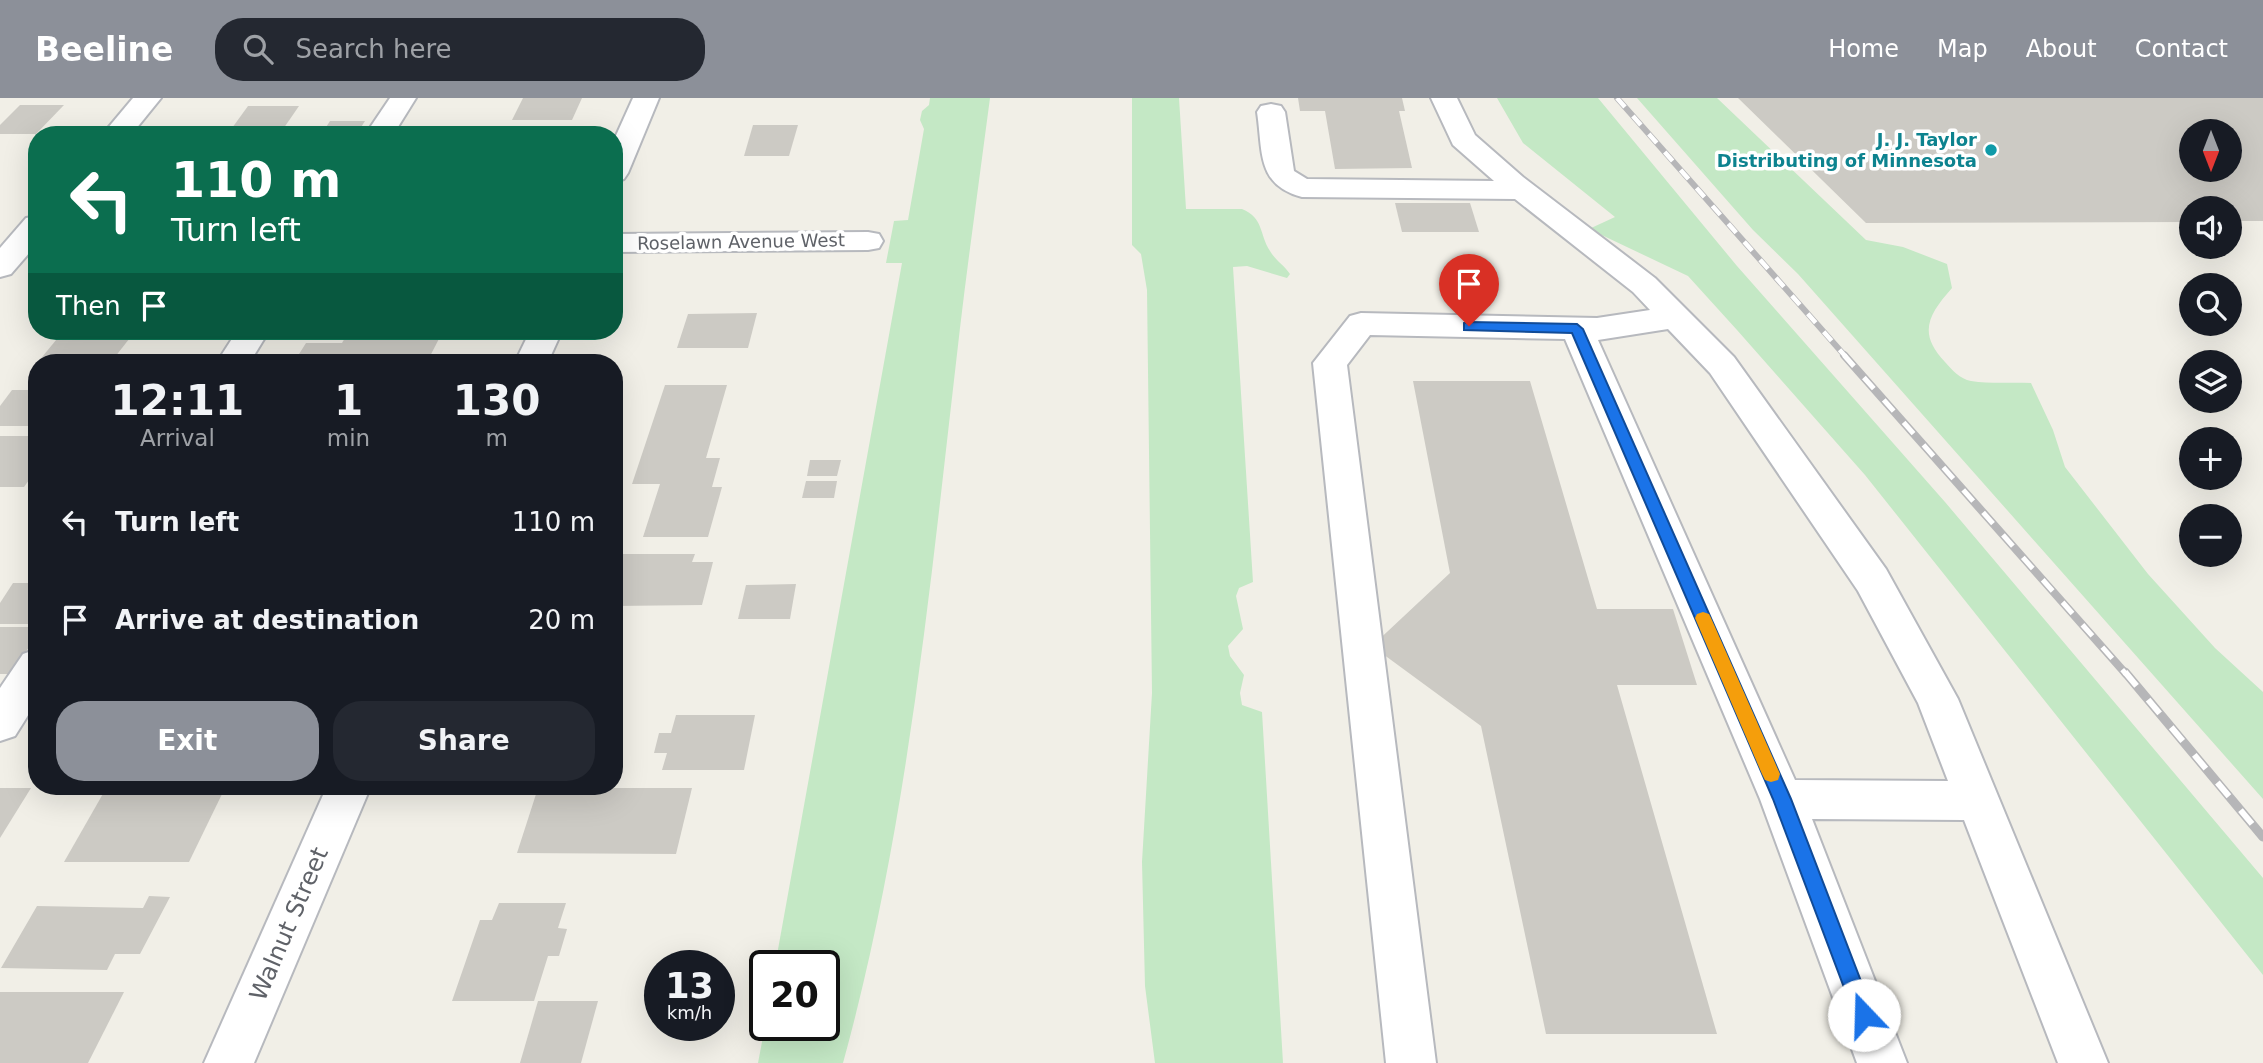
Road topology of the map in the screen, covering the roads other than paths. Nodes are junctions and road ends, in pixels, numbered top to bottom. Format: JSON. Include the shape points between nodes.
{"nodes":[{"id":1,"x":148,"y":98,"type":"edge"},
{"id":2,"x":402,"y":98,"type":"edge"},
{"id":3,"x":646,"y":98,"type":"edge"},
{"id":4,"x":1444,"y":98,"type":"edge"},
{"id":5,"x":1271,"y":112,"type":"dead end"},
{"id":6,"x":124,"y":126,"type":"edge"},
{"id":7,"x":385,"y":126,"type":"edge"},
{"id":8,"x":623,"y":152,"type":"edge"},
{"id":9,"x":1522,"y":190,"type":"junction"},
{"id":10,"x":868,"y":241,"type":"dead end"},
{"id":11,"x":623,"y":243,"type":"edge"},
{"id":12,"x":1674,"y":317,"type":"junction"},
{"id":13,"x":1577,"y":329,"type":"junction"},
{"id":14,"x":28,"y":680,"type":"edge"},
{"id":15,"x":0,"y":723,"type":"edge"},
{"id":16,"x":345,"y":795,"type":"edge"},
{"id":17,"x":1782,"y":799,"type":"junction"},
{"id":18,"x":1977,"y":801,"type":"junction"},
{"id":19,"x":229,"y":1063,"type":"edge"},
{"id":20,"x":1411,"y":1063,"type":"edge"},
{"id":21,"x":1882,"y":1063,"type":"edge"},
{"id":22,"x":2083,"y":1063,"type":"edge"}],
"edges":[{"from":1,"to":6,"type":"street"},
{"from":2,"to":7,"type":"street"},
{"from":3,"to":8,"type":"street"},
{"from":4,"to":9,"type":"street","via":[[1464,139]]},
{"from":5,"to":9,"type":"street","via":[[1280,173],[1302,188]]},
{"from":9,"to":12,"type":"street","via":[[1644,285]]},
{"from":10,"to":11,"type":"street","name":"Roselawn Avenue West"},
{"from":12,"to":13,"type":"street"},
{"from":12,"to":18,"type":"street","via":[[1722,365],[1872,580],[1937,699]]},
{"from":13,"to":17,"type":"street"},
{"from":13,"to":20,"type":"street","via":[[1361,324],[1330,363]]},
{"from":14,"to":15,"type":"street"},
{"from":16,"to":19,"type":"street","name":"Walnut Street"},
{"from":17,"to":18,"type":"street"},
{"from":17,"to":21,"type":"street"},
{"from":18,"to":22,"type":"street"}]}
